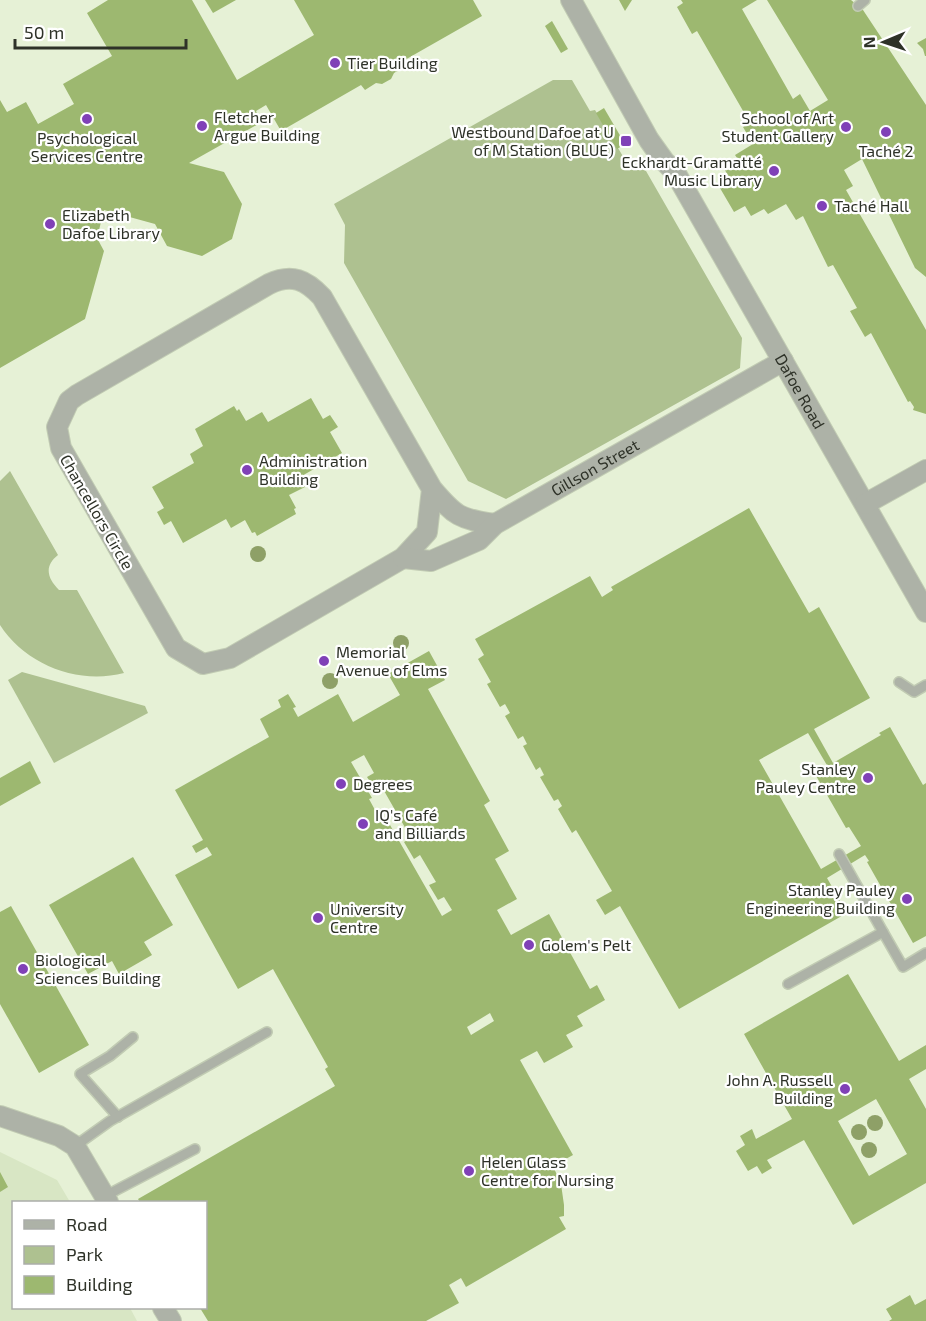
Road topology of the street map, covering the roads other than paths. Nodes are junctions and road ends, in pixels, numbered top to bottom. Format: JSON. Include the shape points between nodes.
{"nodes":[{"id":1,"x":571,"y":0,"type":"edge"},
{"id":2,"x":585,"y":0,"type":"edge"},
{"id":3,"x":675,"y":172,"type":"junction"},
{"id":4,"x":783,"y":361,"type":"junction"},
{"id":5,"x":926,"y":470,"type":"edge"},
{"id":6,"x":432,"y":489,"type":"junction"},
{"id":7,"x":865,"y":504,"type":"junction"},
{"id":8,"x":495,"y":524,"type":"junction"},
{"id":9,"x":403,"y":558,"type":"junction"},
{"id":10,"x":926,"y":612,"type":"edge"},
{"id":11,"x":899,"y":682,"type":"dead end"},
{"id":12,"x":926,"y":685,"type":"edge"},
{"id":13,"x":839,"y":854,"type":"dead end"},
{"id":14,"x":883,"y":932,"type":"junction"},
{"id":15,"x":926,"y":953,"type":"edge"},
{"id":16,"x":788,"y":984,"type":"dead end"},
{"id":17,"x":267,"y":1032,"type":"dead end"},
{"id":18,"x":133,"y":1037,"type":"dead end"},
{"id":19,"x":0,"y":1116,"type":"edge"},
{"id":20,"x":118,"y":1117,"type":"junction"},
{"id":21,"x":75,"y":1146,"type":"junction"},
{"id":22,"x":195,"y":1149,"type":"dead end"},
{"id":23,"x":106,"y":1199,"type":"edge"}],
"edges":[{"from":1,"to":3,"type":"street","name":"Dafoe Road","via":[[649,140]]},
{"from":2,"to":3,"type":"street","name":"Dafoe Road","via":[[673,155]]},
{"from":3,"to":4,"type":"street","name":"Dafoe Road"},
{"from":4,"to":7,"type":"street","name":"Dafoe Road"},
{"from":4,"to":8,"type":"street","name":"Gillson Street"},
{"from":5,"to":7,"type":"street"},
{"from":6,"to":8,"type":"street","name":"Chancellors Circle","via":[[454,514]]},
{"from":6,"to":9,"type":"street","name":"Chancellors Circle","via":[[427,532]]},
{"from":6,"to":9,"type":"street","name":"Chancellors Circle","via":[[322,297],[298,278],[268,284],[77,395],[69,401],[57,427],[60,448],[176,648],[202,664],[230,658]]},
{"from":7,"to":10,"type":"street","name":"Dafoe Road"},
{"from":8,"to":9,"type":"street","name":"Gillson Street","via":[[479,540],[431,561]]},
{"from":11,"to":12,"type":"lane","via":[[914,692]]},
{"from":13,"to":14,"type":"lane"},
{"from":14,"to":15,"type":"lane","via":[[903,967]]},
{"from":14,"to":16,"type":"lane"},
{"from":17,"to":20,"type":"lane"},
{"from":18,"to":20,"type":"lane","via":[[80,1074]]},
{"from":19,"to":21,"type":"street","via":[[59,1136]]},
{"from":20,"to":21,"type":"lane"},
{"from":21,"to":23,"type":"street"},
{"from":22,"to":23,"type":"lane"}]}
